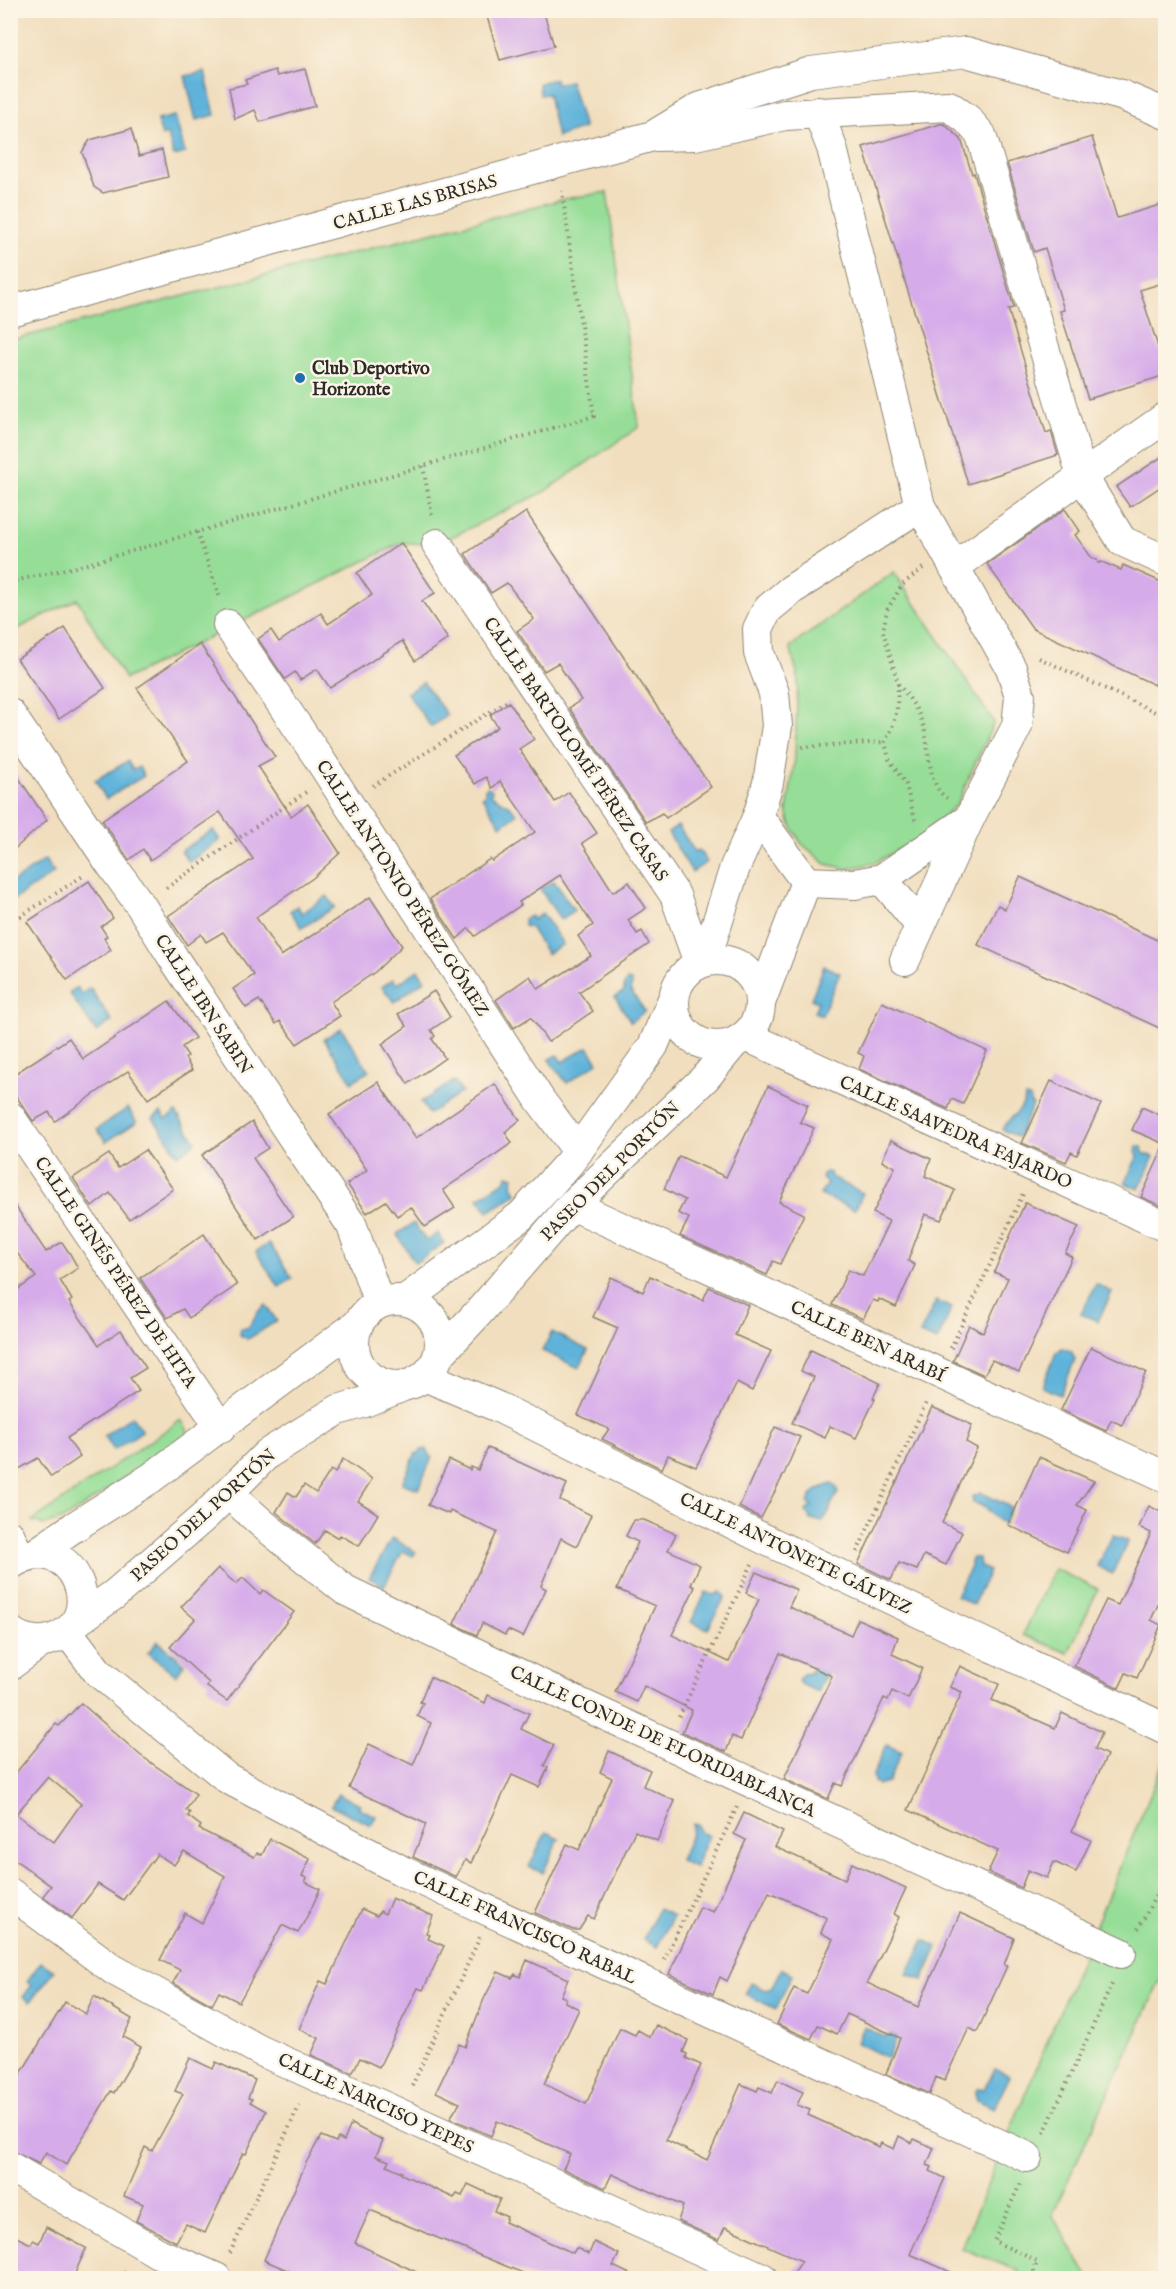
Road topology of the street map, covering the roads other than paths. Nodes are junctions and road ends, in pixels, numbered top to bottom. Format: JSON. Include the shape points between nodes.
{"nodes":[{"id":1,"x":818,"y":112,"type":"junction"},
{"id":2,"x":1166,"y":114,"type":"edge"},
{"id":3,"x":653,"y":136,"type":"junction"},
{"id":4,"x":10,"y":312,"type":"edge"},
{"id":5,"x":1166,"y":417,"type":"edge"},
{"id":6,"x":1082,"y":476,"type":"junction"},
{"id":7,"x":920,"y":506,"type":"junction"},
{"id":8,"x":437,"y":544,"type":"road end"},
{"id":9,"x":949,"y":559,"type":"junction"},
{"id":10,"x":1166,"y":561,"type":"edge"},
{"id":11,"x":228,"y":625,"type":"road end"},
{"id":12,"x":10,"y":714,"type":"edge"},
{"id":13,"x":972,"y":812,"type":"junction"},
{"id":14,"x":758,"y":816,"type":"junction"},
{"id":15,"x":882,"y":879,"type":"junction"},
{"id":16,"x":806,"y":882,"type":"junction"},
{"id":17,"x":920,"y":925,"type":"junction"},
{"id":18,"x":905,"y":960,"type":"dead end"},
{"id":19,"x":702,"y":962,"type":"junction"},
{"id":20,"x":673,"y":999,"type":"junction"},
{"id":21,"x":760,"y":1003,"type":"junction"},
{"id":22,"x":740,"y":1039,"type":"junction"},
{"id":23,"x":10,"y":1117,"type":"edge"},
{"id":24,"x":578,"y":1151,"type":"junction"},
{"id":25,"x":572,"y":1205,"type":"junction"},
{"id":26,"x":1166,"y":1227,"type":"edge"},
{"id":27,"x":392,"y":1301,"type":"junction"},
{"id":28,"x":357,"y":1324,"type":"junction"},
{"id":29,"x":422,"y":1373,"type":"junction"},
{"id":30,"x":220,"y":1428,"type":"junction"},
{"id":31,"x":1166,"y":1477,"type":"edge"},
{"id":32,"x":228,"y":1493,"type":"junction"},
{"id":33,"x":19,"y":1554,"type":"edge"},
{"id":34,"x":10,"y":1631,"type":"edge"},
{"id":35,"x":62,"y":1632,"type":"junction"},
{"id":36,"x":10,"y":1665,"type":"edge"},
{"id":37,"x":1166,"y":1729,"type":"edge"},
{"id":38,"x":10,"y":1893,"type":"edge"},
{"id":39,"x":1124,"y":1955,"type":"road end"},
{"id":40,"x":1030,"y":2158,"type":"road end"},
{"id":41,"x":10,"y":2167,"type":"edge"},
{"id":42,"x":222,"y":2268,"type":"edge"},
{"id":43,"x":762,"y":2278,"type":"edge"}],
"edges":[{"from":1,"to":3,"type":"street","via":[[785,115],[695,135]]},
{"from":1,"to":6,"type":"street","via":[[949,106],[981,135]]},
{"from":1,"to":7,"type":"street","via":[[832,148]]},
{"from":2,"to":3,"type":"street","name":"CALLE LAS BRISAS","via":[[1121,94],[966,52],[811,72],[699,108]]},
{"from":3,"to":4,"type":"street","name":"CALLE LAS BRISAS"},
{"from":5,"to":6,"type":"street"},
{"from":6,"to":9,"type":"street"},
{"from":6,"to":10,"type":"street","via":[[1122,541]]},
{"from":7,"to":9,"type":"street"},
{"from":7,"to":14,"type":"street","via":[[790,590],[767,610],[758,629],[759,653],[774,693],[777,726]]},
{"from":8,"to":19,"type":"street","name":"CALLE BARTOLOMÉ PÉREZ CASAS","via":[[675,895]]},
{"from":9,"to":13,"type":"street","via":[[1011,668],[1020,696],[1017,726]]},
{"from":11,"to":24,"type":"street","name":"CALLE ANTONIO PÉREZ GÓMEZ","via":[[540,1101]]},
{"from":12,"to":27,"type":"street","name":"CALLE IBN SABIN","via":[[352,1226]]},
{"from":13,"to":15,"type":"street"},
{"from":13,"to":17,"type":"street"},
{"from":14,"to":16,"type":"street"},
{"from":14,"to":19,"type":"street","via":[[735,867]]},
{"from":15,"to":16,"type":"street","via":[[855,884]]},
{"from":15,"to":17,"type":"street"},
{"from":16,"to":21,"type":"street"},
{"from":17,"to":18,"type":"street"},
{"from":19,"to":20,"type":"street","via":[[686,972]]},
{"from":19,"to":21,"type":"street","via":[[724,960],[746,970],[754,979]]},
{"from":20,"to":22,"type":"street","via":[[681,1028],[692,1039],[720,1046]]},
{"from":20,"to":24,"type":"street","name":"PASEO DEL PORTÓN","via":[[653,1046]]},
{"from":21,"to":22,"type":"street","via":[[756,1021]]},
{"from":22,"to":25,"type":"street","name":"PASEO DEL PORTÓN","via":[[705,1078]]},
{"from":22,"to":26,"type":"street","name":"CALLE SAAVEDRA FAJARDO"},
{"from":23,"to":30,"type":"street","name":"CALLE GINÉS PÉREZ DE HITA"},
{"from":24,"to":27,"type":"street","name":"PASEO DEL PORTÓN","via":[[521,1216]]},
{"from":25,"to":29,"type":"street","name":"PASEO DEL PORTÓN"},
{"from":25,"to":31,"type":"street","name":"CALLE BEN ARABÍ"},
{"from":27,"to":28,"type":"street","via":[[366,1312]]},
{"from":27,"to":29,"type":"street","via":[[416,1303],[434,1319],[439,1330],[441,1342]]},
{"from":28,"to":29,"type":"street","via":[[355,1354],[361,1368],[372,1378],[386,1384]]},
{"from":28,"to":30,"type":"street"},
{"from":29,"to":32,"type":"street","name":"PASEO DEL PORTÓN","via":[[362,1403],[338,1410],[267,1454]]},
{"from":29,"to":37,"type":"street","name":"CALLE ANTONETE GÁLVEZ"},
{"from":30,"to":33,"type":"street","via":[[74,1527]]},
{"from":32,"to":35,"type":"street","name":"PASEO DEL PORTÓN","via":[[116,1594]]},
{"from":32,"to":39,"type":"street","name":"CALLE CONDE DE FLORIDABLANCA","via":[[345,1590]]},
{"from":33,"to":35,"type":"street","via":[[58,1558],[75,1574],[82,1598]]},
{"from":34,"to":35,"type":"street","via":[[27,1640]]},
{"from":35,"to":36,"type":"street","name":"PASEO DEL PORTÓN"},
{"from":35,"to":40,"type":"street","name":"CALLE FRANCISCO RABAL","via":[[98,1672],[227,1778],[404,1872]]},
{"from":38,"to":43,"type":"street","name":"CALLE NARCISO YEPES","via":[[114,1970],[259,2050]]},
{"from":41,"to":42,"type":"street","via":[[158,2253]]}]}
